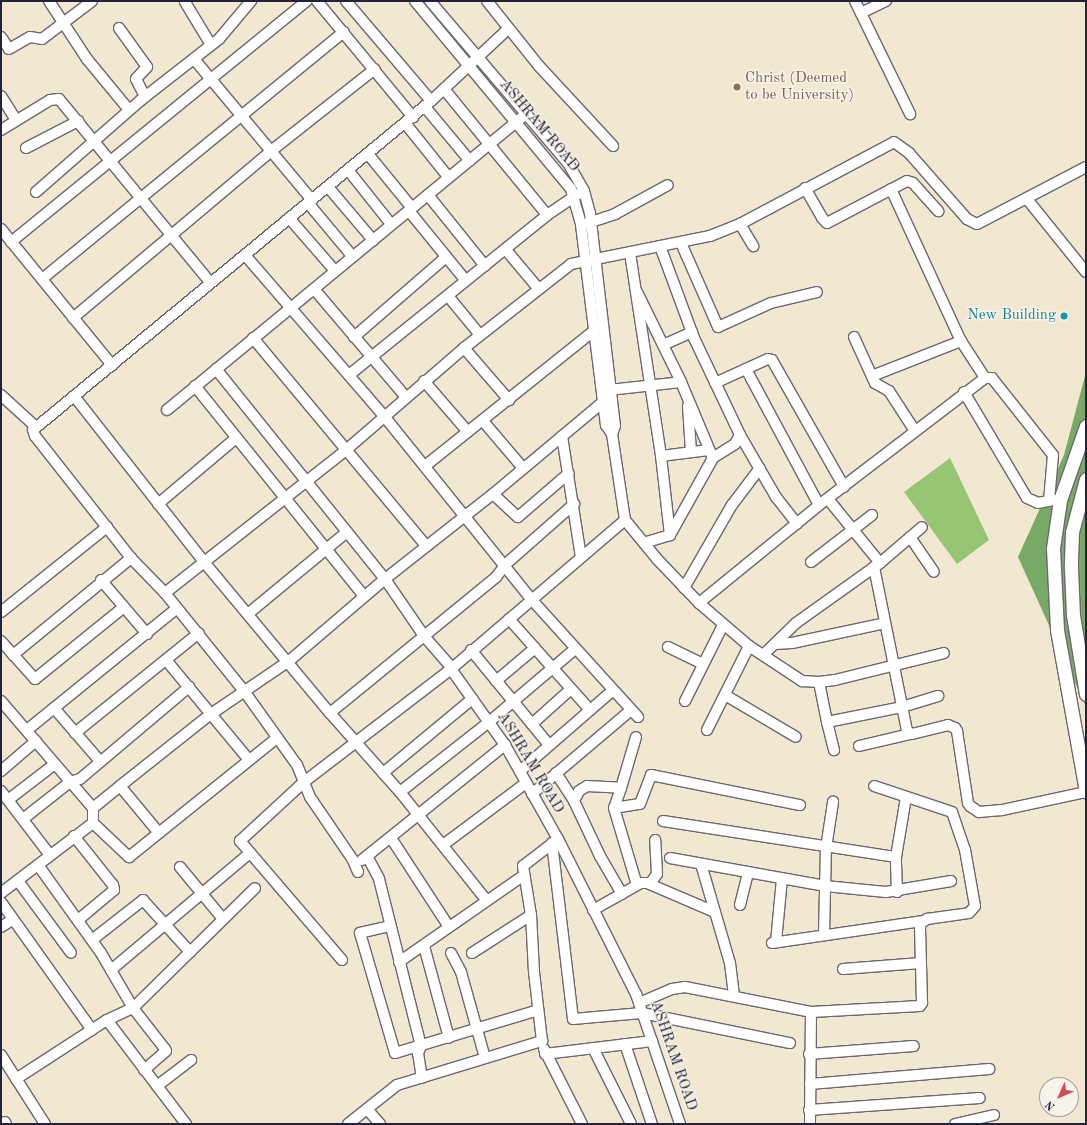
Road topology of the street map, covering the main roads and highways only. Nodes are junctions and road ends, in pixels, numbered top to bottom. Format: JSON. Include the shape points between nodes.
{"nodes":[{"id":1,"x":1086,"y":426,"type":"edge"},
{"id":2,"x":1086,"y":479,"type":"edge"},
{"id":3,"x":1086,"y":694,"type":"edge"},
{"id":4,"x":1081,"y":733,"type":"edge"},
{"id":5,"x":1086,"y":791,"type":"edge"}],
"edges":[{"from":1,"to":4,"type":"main road","via":[[1054,500],[1053,548],[1057,630]]},
{"from":2,"to":3,"type":"main road","via":[[1072,532],[1070,568],[1073,615]]},
{"from":4,"to":5,"type":"main road"}]}
